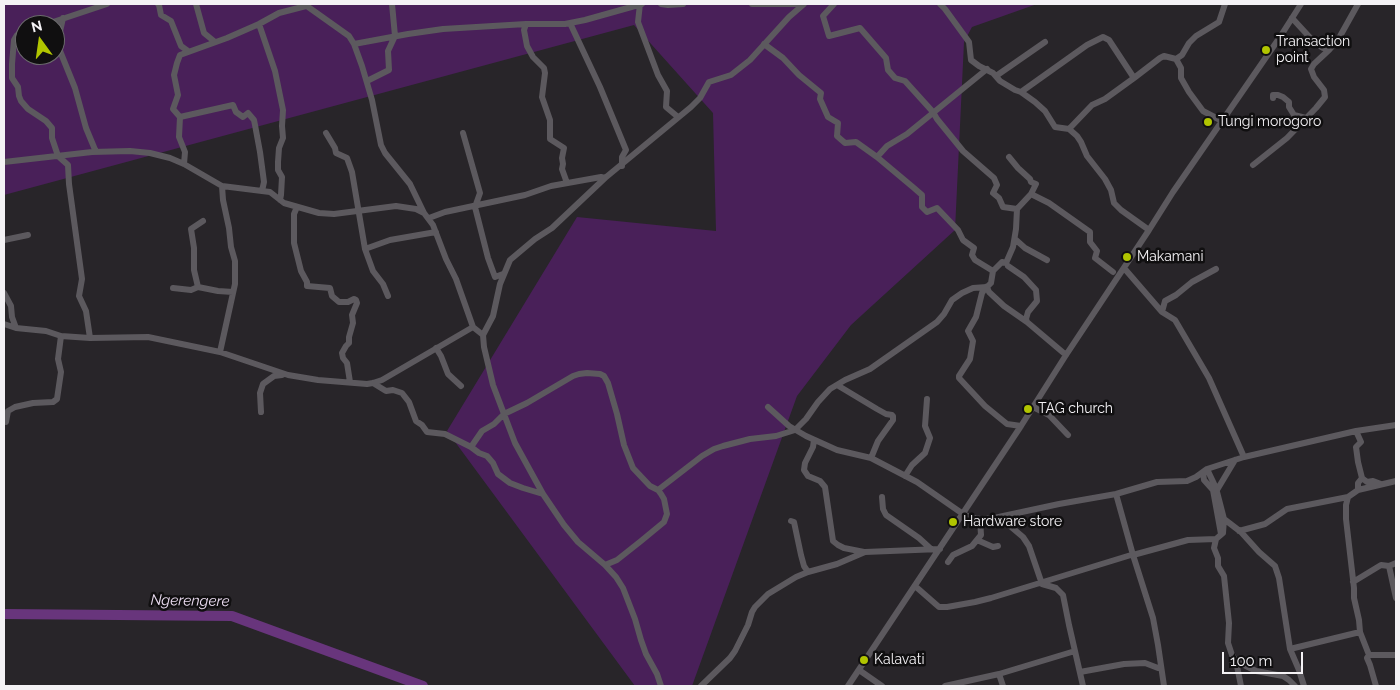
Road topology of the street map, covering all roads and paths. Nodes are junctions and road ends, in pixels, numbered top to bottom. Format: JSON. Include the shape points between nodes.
{"nodes":[{"id":1,"x":107,"y":4,"type":"edge"},
{"id":2,"x":158,"y":4,"type":"edge"},
{"id":3,"x":196,"y":4,"type":"edge"},
{"id":4,"x":392,"y":4,"type":"edge"},
{"id":5,"x":641,"y":4,"type":"edge"},
{"id":6,"x":661,"y":4,"type":"edge"},
{"id":7,"x":683,"y":4,"type":"edge"},
{"id":8,"x":752,"y":4,"type":"edge"},
{"id":9,"x":803,"y":4,"type":"edge"},
{"id":10,"x":834,"y":4,"type":"edge"},
{"id":11,"x":940,"y":4,"type":"edge"},
{"id":12,"x":1225,"y":4,"type":"edge"},
{"id":13,"x":1301,"y":4,"type":"edge"},
{"id":14,"x":1358,"y":4,"type":"edge"},
{"id":15,"x":305,"y":5,"type":"edge"},
{"id":16,"x":65,"y":18,"type":"edge"},
{"id":17,"x":1292,"y":18,"type":"junction"},
{"id":18,"x":570,"y":22,"type":"junction"},
{"id":19,"x":259,"y":24,"type":"junction"},
{"id":20,"x":526,"y":24,"type":"junction"},
{"id":21,"x":395,"y":36,"type":"junction"},
{"id":22,"x":15,"y":38,"type":"edge"},
{"id":23,"x":215,"y":42,"type":"junction"},
{"id":24,"x":1045,"y":42,"type":"dead end"},
{"id":25,"x":354,"y":44,"type":"junction"},
{"id":26,"x":764,"y":44,"type":"junction"},
{"id":27,"x":181,"y":46,"type":"junction"},
{"id":28,"x":1328,"y":50,"type":"junction"},
{"id":29,"x":188,"y":51,"type":"junction"},
{"id":30,"x":180,"y":55,"type":"junction"},
{"id":31,"x":1176,"y":59,"type":"junction"},
{"id":32,"x":65,"y":63,"type":"edge"},
{"id":33,"x":987,"y":69,"type":"junction"},
{"id":34,"x":996,"y":76,"type":"junction"},
{"id":35,"x":1134,"y":78,"type":"junction"},
{"id":36,"x":367,"y":82,"type":"junction"},
{"id":37,"x":1021,"y":92,"type":"junction"},
{"id":38,"x":1273,"y":98,"type":"dead end"},
{"id":39,"x":933,"y":112,"type":"junction"},
{"id":40,"x":180,"y":117,"type":"junction"},
{"id":41,"x":678,"y":117,"type":"junction"},
{"id":42,"x":1306,"y":118,"type":"junction"},
{"id":43,"x":1222,"y":121,"type":"junction"},
{"id":44,"x":1069,"y":129,"type":"junction"},
{"id":45,"x":326,"y":133,"type":"dead end"},
{"id":46,"x":462,"y":133,"type":"dead end"},
{"id":47,"x":96,"y":152,"type":"junction"},
{"id":48,"x":58,"y":156,"type":"junction"},
{"id":49,"x":877,"y":157,"type":"junction"},
{"id":50,"x":1009,"y":157,"type":"dead end"},
{"id":51,"x":4,"y":162,"type":"edge"},
{"id":52,"x":184,"y":164,"type":"junction"},
{"id":53,"x":1254,"y":165,"type":"dead end"},
{"id":54,"x":622,"y":166,"type":"junction"},
{"id":55,"x":606,"y":178,"type":"junction"},
{"id":56,"x":567,"y":183,"type":"junction"},
{"id":57,"x":222,"y":186,"type":"junction"},
{"id":58,"x":241,"y":187,"type":"junction"},
{"id":59,"x":262,"y":191,"type":"junction"},
{"id":60,"x":1031,"y":194,"type":"junction"},
{"id":61,"x":223,"y":200,"type":"junction"},
{"id":62,"x":280,"y":200,"type":"junction"},
{"id":63,"x":297,"y":207,"type":"junction"},
{"id":64,"x":475,"y":207,"type":"junction"},
{"id":65,"x":1017,"y":209,"type":"junction"},
{"id":66,"x":358,"y":212,"type":"junction"},
{"id":67,"x":427,"y":215,"type":"junction"},
{"id":68,"x":203,"y":221,"type":"dead end"},
{"id":69,"x":1149,"y":230,"type":"junction"},
{"id":70,"x":436,"y":232,"type":"junction"},
{"id":71,"x":28,"y":235,"type":"dead end"},
{"id":72,"x":1015,"y":239,"type":"junction"},
{"id":73,"x":4,"y":240,"type":"edge"},
{"id":74,"x":365,"y":249,"type":"junction"},
{"id":75,"x":1047,"y":260,"type":"dead end"},
{"id":76,"x":1008,"y":266,"type":"dead end"},
{"id":77,"x":1124,"y":268,"type":"junction"},
{"id":78,"x":1216,"y":269,"type":"dead end"},
{"id":79,"x":992,"y":271,"type":"junction"},
{"id":80,"x":1113,"y":272,"type":"dead end"},
{"id":81,"x":503,"y":274,"type":"junction"},
{"id":82,"x":198,"y":287,"type":"junction"},
{"id":83,"x":987,"y":287,"type":"junction"},
{"id":84,"x":173,"y":288,"type":"dead end"},
{"id":85,"x":233,"y":292,"type":"junction"},
{"id":86,"x":4,"y":293,"type":"edge"},
{"id":87,"x":388,"y":296,"type":"dead end"},
{"id":88,"x":1162,"y":312,"type":"junction"},
{"id":89,"x":1027,"y":322,"type":"junction"},
{"id":90,"x":4,"y":324,"type":"edge"},
{"id":91,"x":473,"y":327,"type":"junction"},
{"id":92,"x":16,"y":328,"type":"junction"},
{"id":93,"x":482,"y":334,"type":"junction"},
{"id":94,"x":61,"y":336,"type":"junction"},
{"id":95,"x":90,"y":338,"type":"junction"},
{"id":96,"x":436,"y":348,"type":"junction"},
{"id":97,"x":220,"y":352,"type":"junction"},
{"id":98,"x":1066,"y":354,"type":"junction"},
{"id":99,"x":288,"y":375,"type":"junction"},
{"id":100,"x":350,"y":382,"type":"junction"},
{"id":101,"x":373,"y":384,"type":"junction"},
{"id":102,"x":837,"y":385,"type":"junction"},
{"id":103,"x":461,"y":386,"type":"dead end"},
{"id":104,"x":927,"y":399,"type":"dead end"},
{"id":105,"x":768,"y":407,"type":"dead end"},
{"id":106,"x":1033,"y":408,"type":"junction"},
{"id":107,"x":261,"y":412,"type":"dead end"},
{"id":108,"x":504,"y":414,"type":"junction"},
{"id":109,"x":6,"y":422,"type":"dead end"},
{"id":110,"x":1022,"y":426,"type":"junction"},
{"id":111,"x":1396,"y":426,"type":"edge"},
{"id":112,"x":795,"y":430,"type":"junction"},
{"id":113,"x":1356,"y":431,"type":"junction"},
{"id":114,"x":1068,"y":435,"type":"dead end"},
{"id":115,"x":814,"y":440,"type":"junction"},
{"id":116,"x":471,"y":447,"type":"junction"},
{"id":117,"x":1244,"y":457,"type":"junction"},
{"id":118,"x":871,"y":458,"type":"junction"},
{"id":119,"x":1235,"y":460,"type":"junction"},
{"id":120,"x":1205,"y":470,"type":"junction"},
{"id":121,"x":905,"y":476,"type":"junction"},
{"id":122,"x":1362,"y":478,"type":"junction"},
{"id":123,"x":1396,"y":481,"type":"edge"},
{"id":124,"x":1383,"y":484,"type":"junction"},
{"id":125,"x":658,"y":490,"type":"junction"},
{"id":126,"x":1217,"y":490,"type":"junction"},
{"id":127,"x":1358,"y":490,"type":"junction"},
{"id":128,"x":543,"y":494,"type":"junction"},
{"id":129,"x":1116,"y":494,"type":"junction"},
{"id":130,"x":882,"y":497,"type":"dead end"},
{"id":131,"x":1348,"y":497,"type":"junction"},
{"id":132,"x":963,"y":514,"type":"junction"},
{"id":133,"x":994,"y":518,"type":"junction"},
{"id":134,"x":1224,"y":518,"type":"junction"},
{"id":135,"x":980,"y":519,"type":"junction"},
{"id":136,"x":791,"y":521,"type":"dead end"},
{"id":137,"x":1239,"y":530,"type":"junction"},
{"id":138,"x":1219,"y":536,"type":"junction"},
{"id":139,"x":977,"y":540,"type":"junction"},
{"id":140,"x":998,"y":546,"type":"dead end"},
{"id":141,"x":931,"y":549,"type":"junction"},
{"id":142,"x":940,"y":549,"type":"junction"},
{"id":143,"x":865,"y":552,"type":"junction"},
{"id":144,"x":1132,"y":555,"type":"junction"},
{"id":145,"x":948,"y":562,"type":"dead end"},
{"id":146,"x":1396,"y":563,"type":"edge"},
{"id":147,"x":605,"y":565,"type":"junction"},
{"id":148,"x":1389,"y":566,"type":"junction"},
{"id":149,"x":808,"y":572,"type":"junction"},
{"id":150,"x":1041,"y":582,"type":"junction"},
{"id":151,"x":1353,"y":582,"type":"junction"},
{"id":152,"x":915,"y":586,"type":"junction"},
{"id":153,"x":1396,"y":598,"type":"edge"},
{"id":154,"x":1360,"y":632,"type":"junction"},
{"id":155,"x":1290,"y":649,"type":"junction"},
{"id":156,"x":1076,"y":651,"type":"junction"},
{"id":157,"x":1369,"y":655,"type":"junction"},
{"id":158,"x":1396,"y":655,"type":"edge"},
{"id":159,"x":1236,"y":661,"type":"junction"},
{"id":160,"x":1158,"y":668,"type":"dead end"},
{"id":161,"x":859,"y":670,"type":"junction"},
{"id":162,"x":1080,"y":672,"type":"junction"},
{"id":163,"x":999,"y":674,"type":"junction"},
{"id":164,"x":661,"y":686,"type":"edge"},
{"id":165,"x":701,"y":686,"type":"edge"},
{"id":166,"x":848,"y":686,"type":"edge"},
{"id":167,"x":882,"y":686,"type":"edge"},
{"id":168,"x":945,"y":686,"type":"edge"},
{"id":169,"x":1003,"y":686,"type":"edge"},
{"id":170,"x":1083,"y":686,"type":"edge"},
{"id":171,"x":1164,"y":686,"type":"edge"},
{"id":172,"x":1241,"y":686,"type":"edge"},
{"id":173,"x":1295,"y":686,"type":"edge"},
{"id":174,"x":1304,"y":686,"type":"edge"},
{"id":175,"x":1376,"y":686,"type":"edge"}],
"edges":[{"from":1,"to":16,"type":"street"},
{"from":2,"to":27,"type":"street","via":[[161,15],[172,21]]},
{"from":3,"to":23,"type":"street","via":[[204,33]]},
{"from":4,"to":21,"type":"street"},
{"from":5,"to":18,"type":"street"},
{"from":5,"to":41,"type":"street","via":[[638,22],[667,90],[666,107]]},
{"from":6,"to":7,"type":"street"},
{"from":8,"to":9,"type":"street"},
{"from":9,"to":26,"type":"street"},
{"from":10,"to":39,"type":"street","via":[[823,16],[829,36],[860,28],[886,58],[888,70],[895,78],[906,81]]},
{"from":11,"to":33,"type":"street","via":[[969,42],[971,60]]},
{"from":12,"to":31,"type":"street","via":[[1218,22],[1189,42]]},
{"from":13,"to":17,"type":"street"},
{"from":14,"to":28,"type":"street","via":[[1339,38]]},
{"from":15,"to":19,"type":"street","via":[[279,13]]},
{"from":15,"to":25,"type":"street","via":[[349,36]]},
{"from":17,"to":28,"type":"street","via":[[1315,43]]},
{"from":17,"to":43,"type":"street"},
{"from":18,"to":20,"type":"street"},
{"from":18,"to":54,"type":"street","via":[[626,150]]},
{"from":19,"to":23,"type":"street"},
{"from":19,"to":62,"type":"street","via":[[275,71],[283,110],[283,138],[278,162],[282,176]]},
{"from":20,"to":21,"type":"street","via":[[444,29]]},
{"from":20,"to":56,"type":"street","via":[[524,30],[528,46],[544,68],[542,97],[550,120],[550,139],[564,148],[562,169]]},
{"from":21,"to":25,"type":"street"},
{"from":21,"to":36,"type":"street","via":[[388,51],[389,70]]},
{"from":22,"to":48,"type":"street","via":[[12,78],[18,87],[18,96],[28,109],[52,128]]},
{"from":23,"to":29,"type":"street"},
{"from":24,"to":34,"type":"street"},
{"from":25,"to":36,"type":"street"},
{"from":26,"to":41,"type":"street","via":[[731,75],[709,82],[700,98]]},
{"from":26,"to":49,"type":"street","via":[[821,93],[820,99],[828,118],[838,123],[837,136],[845,143],[856,142]]},
{"from":27,"to":29,"type":"street"},
{"from":27,"to":30,"type":"street"},
{"from":28,"to":42,"type":"street","via":[[1311,69],[1325,97]]},
{"from":29,"to":30,"type":"street"},
{"from":30,"to":40,"type":"street","via":[[174,75],[178,94],[173,110]]},
{"from":31,"to":35,"type":"street","via":[[1162,57]]},
{"from":31,"to":43,"type":"street","via":[[1181,68],[1181,78],[1203,111]]},
{"from":32,"to":47,"type":"street"},
{"from":33,"to":34,"type":"street"},
{"from":33,"to":39,"type":"street"},
{"from":34,"to":37,"type":"street"},
{"from":35,"to":37,"type":"street","via":[[1109,40],[1103,37]]},
{"from":35,"to":44,"type":"street","via":[[1092,105]]},
{"from":36,"to":67,"type":"street","via":[[383,149],[410,184]]},
{"from":37,"to":44,"type":"street","via":[[1045,111],[1055,127]]},
{"from":38,"to":42,"type":"street","via":[[1273,95],[1283,97],[1289,102],[1288,107],[1294,115]]},
{"from":39,"to":49,"type":"street"},
{"from":39,"to":65,"type":"street","via":[[973,161],[992,176],[997,185],[994,193],[1003,207]]},
{"from":40,"to":52,"type":"street","via":[[179,137]]},
{"from":40,"to":59,"type":"street","via":[[233,105],[243,117],[248,113],[256,125],[264,182]]},
{"from":41,"to":54,"type":"street"},
{"from":42,"to":53,"type":"street"},
{"from":43,"to":69,"type":"street"},
{"from":44,"to":69,"type":"street","via":[[1105,179],[1114,203]]},
{"from":45,"to":66,"type":"street","via":[[336,153],[347,158]]},
{"from":46,"to":64,"type":"street","via":[[480,193]]},
{"from":47,"to":48,"type":"street"},
{"from":47,"to":52,"type":"street","via":[[150,153]]},
{"from":48,"to":51,"type":"street"},
{"from":48,"to":95,"type":"street","via":[[68,165],[82,279],[79,296],[86,312]]},
{"from":49,"to":79,"type":"street","via":[[922,195],[922,207],[927,212],[937,208],[963,240],[974,248],[972,255],[975,260]]},
{"from":50,"to":60,"type":"street","via":[[1036,184]]},
{"from":52,"to":57,"type":"street"},
{"from":54,"to":55,"type":"street"},
{"from":55,"to":56,"type":"street"},
{"from":55,"to":81,"type":"street","via":[[552,228],[513,257]]},
{"from":56,"to":64,"type":"street"},
{"from":57,"to":58,"type":"street"},
{"from":57,"to":61,"type":"street"},
{"from":58,"to":59,"type":"street"},
{"from":58,"to":61,"type":"street","via":[[232,190]]},
{"from":59,"to":62,"type":"street","via":[[270,192]]},
{"from":60,"to":65,"type":"street"},
{"from":60,"to":80,"type":"street","via":[[1090,232],[1090,242],[1097,250],[1095,258]]},
{"from":61,"to":85,"type":"street","via":[[236,261]]},
{"from":62,"to":63,"type":"street"},
{"from":63,"to":66,"type":"street","via":[[319,213]]},
{"from":63,"to":100,"type":"street","via":[[294,243],[307,286],[330,288],[332,296],[339,302],[354,299],[358,303],[352,315],[350,343],[342,353]]},
{"from":64,"to":67,"type":"street"},
{"from":64,"to":81,"type":"street","via":[[495,277]]},
{"from":65,"to":72,"type":"street"},
{"from":66,"to":67,"type":"street","via":[[396,206],[409,207]]},
{"from":66,"to":74,"type":"street"},
{"from":67,"to":70,"type":"street"},
{"from":68,"to":82,"type":"street","via":[[191,229]]},
{"from":69,"to":77,"type":"street"},
{"from":70,"to":74,"type":"street","via":[[390,240]]},
{"from":70,"to":91,"type":"street"},
{"from":71,"to":73,"type":"street"},
{"from":72,"to":75,"type":"street"},
{"from":72,"to":79,"type":"street","via":[[1006,262]]},
{"from":74,"to":87,"type":"street"},
{"from":76,"to":89,"type":"street","via":[[1036,290],[1037,301],[1028,312]]},
{"from":77,"to":88,"type":"street"},
{"from":77,"to":98,"type":"street"},
{"from":78,"to":88,"type":"street","via":[[1166,301]]},
{"from":79,"to":83,"type":"street"},
{"from":81,"to":93,"type":"street","via":[[495,309]]},
{"from":82,"to":84,"type":"street","via":[[191,290]]},
{"from":82,"to":85,"type":"street"},
{"from":83,"to":89,"type":"street","via":[[1004,306]]},
{"from":83,"to":102,"type":"street","via":[[973,288],[961,294],[952,300],[937,322],[870,369]]},
{"from":83,"to":110,"type":"street","via":[[968,331],[973,341],[970,359],[959,378],[1007,424]]},
{"from":85,"to":97,"type":"street"},
{"from":86,"to":92,"type":"street"},
{"from":88,"to":117,"type":"street","via":[[1175,320],[1209,378]]},
{"from":89,"to":98,"type":"street"},
{"from":90,"to":92,"type":"street"},
{"from":91,"to":93,"type":"street"},
{"from":91,"to":96,"type":"street"},
{"from":92,"to":94,"type":"street","via":[[46,330]]},
{"from":93,"to":108,"type":"street"},
{"from":94,"to":95,"type":"street"},
{"from":94,"to":109,"type":"street","via":[[57,398],[53,402],[15,407],[8,411]]},
{"from":95,"to":97,"type":"street","via":[[148,337]]},
{"from":96,"to":101,"type":"street"},
{"from":96,"to":103,"type":"street","via":[[448,374]]},
{"from":97,"to":99,"type":"street"},
{"from":98,"to":106,"type":"street"},
{"from":99,"to":100,"type":"street"},
{"from":99,"to":107,"type":"street","via":[[274,376],[263,384]]},
{"from":100,"to":101,"type":"street"},
{"from":101,"to":116,"type":"street","via":[[386,391],[402,393],[416,421],[427,432],[445,434]]},
{"from":102,"to":112,"type":"street","via":[[825,394]]},
{"from":102,"to":118,"type":"street","via":[[893,416]]},
{"from":104,"to":121,"type":"street","via":[[925,426],[930,438],[928,445]]},
{"from":105,"to":112,"type":"street"},
{"from":106,"to":110,"type":"street"},
{"from":106,"to":114,"type":"street","via":[[1049,415]]},
{"from":108,"to":116,"type":"street","via":[[482,431]]},
{"from":108,"to":125,"type":"street","via":[[579,374],[600,374],[608,383],[633,468]]},
{"from":108,"to":128,"type":"street"},
{"from":110,"to":132,"type":"street"},
{"from":111,"to":113,"type":"street"},
{"from":112,"to":115,"type":"street"},
{"from":112,"to":125,"type":"street","via":[[714,449]]},
{"from":113,"to":117,"type":"street"},
{"from":113,"to":122,"type":"street","via":[[1361,442],[1356,447]]},
{"from":115,"to":118,"type":"street","via":[[837,450]]},
{"from":115,"to":143,"type":"street","via":[[804,470],[826,488],[833,541],[844,548]]},
{"from":116,"to":128,"type":"street","via":[[487,456],[498,474],[510,483]]},
{"from":117,"to":119,"type":"street"},
{"from":118,"to":121,"type":"street"},
{"from":119,"to":120,"type":"street"},
{"from":119,"to":126,"type":"street"},
{"from":120,"to":126,"type":"street"},
{"from":120,"to":129,"type":"street","via":[[1187,481],[1157,482]]},
{"from":120,"to":138,"type":"street","via":[[1204,480],[1213,490]]},
{"from":121,"to":132,"type":"street"},
{"from":122,"to":124,"type":"street"},
{"from":122,"to":127,"type":"street"},
{"from":123,"to":124,"type":"street"},
{"from":124,"to":127,"type":"street"},
{"from":125,"to":147,"type":"street","via":[[666,504],[666,520],[617,560]]},
{"from":126,"to":134,"type":"street"},
{"from":127,"to":131,"type":"street"},
{"from":128,"to":147,"type":"street","via":[[578,542]]},
{"from":129,"to":133,"type":"street"},
{"from":129,"to":144,"type":"street"},
{"from":130,"to":141,"type":"street","via":[[886,515]]},
{"from":131,"to":137,"type":"street","via":[[1287,508],[1265,524]]},
{"from":131,"to":151,"type":"street","via":[[1346,512]]},
{"from":132,"to":135,"type":"street"},
{"from":132,"to":142,"type":"street"},
{"from":133,"to":135,"type":"street"},
{"from":133,"to":150,"type":"street","via":[[1010,526],[1025,540]]},
{"from":134,"to":137,"type":"street"},
{"from":134,"to":138,"type":"street","via":[[1224,528]]},
{"from":135,"to":139,"type":"street","via":[[981,535]]},
{"from":136,"to":149,"type":"street","via":[[794,522]]},
{"from":137,"to":155,"type":"street","via":[[1275,566]]},
{"from":138,"to":144,"type":"street","via":[[1188,540]]},
{"from":138,"to":159,"type":"street","via":[[1214,548],[1224,576],[1228,643]]},
{"from":139,"to":140,"type":"street"},
{"from":139,"to":145,"type":"street","via":[[953,555]]},
{"from":141,"to":142,"type":"street"},
{"from":141,"to":143,"type":"street"},
{"from":142,"to":152,"type":"street"},
{"from":143,"to":149,"type":"street"},
{"from":144,"to":150,"type":"street"},
{"from":144,"to":171,"type":"street","via":[[1153,618]]},
{"from":146,"to":148,"type":"street"},
{"from":147,"to":164,"type":"street","via":[[623,588]]},
{"from":148,"to":151,"type":"street","via":[[1381,565]]},
{"from":148,"to":153,"type":"street"},
{"from":149,"to":165,"type":"street","via":[[776,589],[759,603],[735,652]]},
{"from":150,"to":152,"type":"street","via":[[947,607],[939,607]]},
{"from":150,"to":156,"type":"street","via":[[1063,595]]},
{"from":151,"to":154,"type":"street"},
{"from":152,"to":161,"type":"street"},
{"from":154,"to":155,"type":"street"},
{"from":154,"to":157,"type":"street"},
{"from":155,"to":174,"type":"street"},
{"from":156,"to":162,"type":"street"},
{"from":156,"to":163,"type":"street"},
{"from":157,"to":158,"type":"street"},
{"from":157,"to":175,"type":"street","via":[[1367,658]]},
{"from":159,"to":172,"type":"street"},
{"from":159,"to":173,"type":"street","via":[[1260,673],[1283,676]]},
{"from":160,"to":162,"type":"street","via":[[1145,662]]},
{"from":161,"to":166,"type":"street"},
{"from":161,"to":167,"type":"street"},
{"from":162,"to":170,"type":"street"},
{"from":163,"to":168,"type":"street"},
{"from":163,"to":169,"type":"street"}]}
